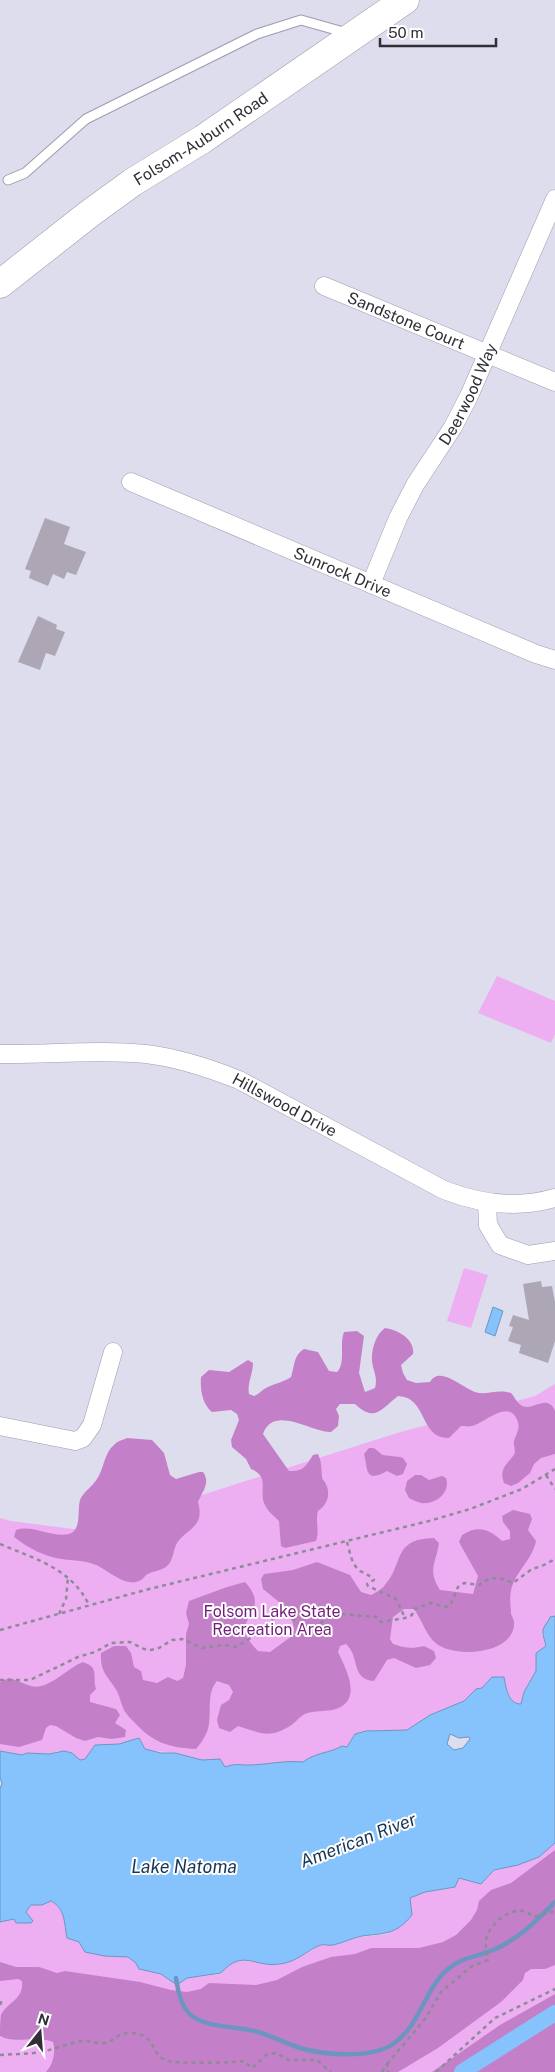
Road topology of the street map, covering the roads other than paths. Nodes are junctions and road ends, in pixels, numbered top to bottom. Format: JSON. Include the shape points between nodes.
{"nodes":[{"id":1,"x":405,"y":0,"type":"edge"},
{"id":2,"x":355,"y":35,"type":"junction"},
{"id":3,"x":8,"y":180,"type":"dead end"},
{"id":4,"x":555,"y":199,"type":"edge"},
{"id":5,"x":0,"y":284,"type":"edge"},
{"id":6,"x":324,"y":286,"type":"dead end"},
{"id":7,"x":487,"y":355,"type":"junction"},
{"id":8,"x":555,"y":382,"type":"edge"},
{"id":9,"x":131,"y":482,"type":"dead end"},
{"id":10,"x":370,"y":584,"type":"junction"},
{"id":11,"x":555,"y":660,"type":"edge"},
{"id":12,"x":0,"y":1054,"type":"edge"},
{"id":13,"x":555,"y":1198,"type":"edge"},
{"id":14,"x":486,"y":1203,"type":"junction"},
{"id":15,"x":555,"y":1251,"type":"edge"},
{"id":16,"x":113,"y":1352,"type":"dead end"},
{"id":17,"x":0,"y":1426,"type":"edge"}],
"edges":[{"from":1,"to":2,"type":"main road","name":"Folsom-Auburn Road"},
{"from":2,"to":3,"type":"lane","via":[[301,20],[257,34],[86,118],[25,173]]},
{"from":2,"to":5,"type":"main road","name":"Folsom-Auburn Road","via":[[203,139],[133,182]]},
{"from":4,"to":7,"type":"street","name":"Deerwood Way"},
{"from":6,"to":7,"type":"street","name":"Sandstone Court"},
{"from":7,"to":8,"type":"street","name":"Sandstone Court"},
{"from":7,"to":10,"type":"street","name":"Deerwood Way","via":[[453,427],[415,485],[398,518]]},
{"from":9,"to":10,"type":"street","name":"Sunrock Drive"},
{"from":10,"to":11,"type":"street","name":"Sunrock Drive"},
{"from":12,"to":14,"type":"street","name":"Hillswood Drive","via":[[146,1054],[209,1068],[258,1090],[444,1190]]},
{"from":13,"to":14,"type":"street","name":"Hillswood Drive","via":[[531,1203]]},
{"from":14,"to":15,"type":"street","via":[[488,1226],[500,1245],[528,1255]]},
{"from":16,"to":17,"type":"street","via":[[92,1425],[83,1438],[75,1441]]}]}
